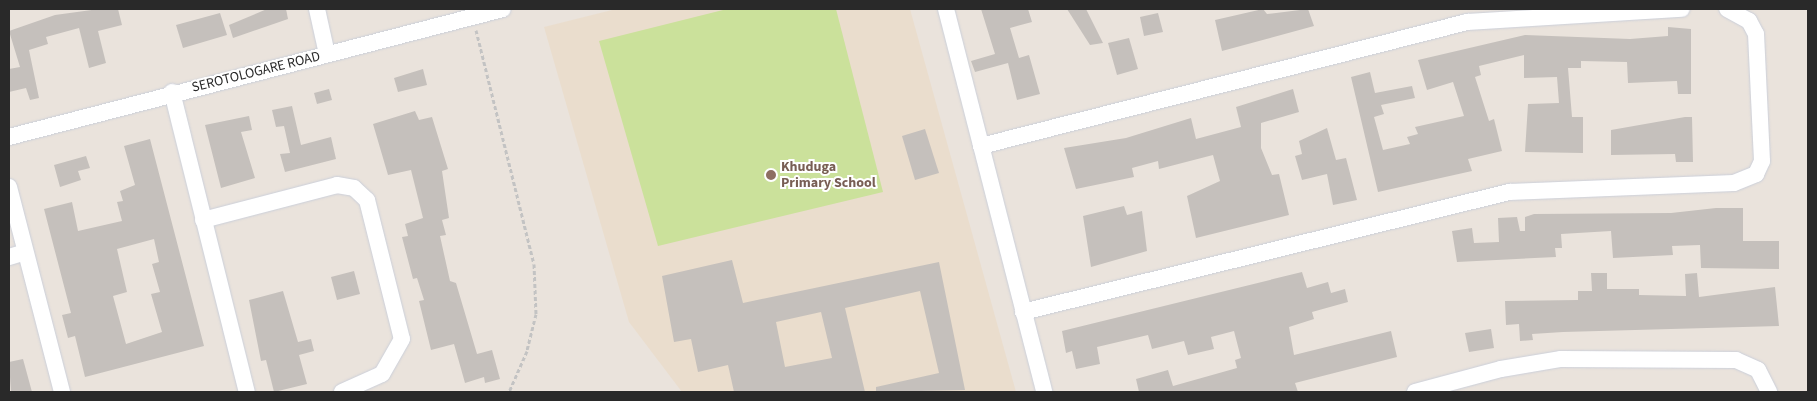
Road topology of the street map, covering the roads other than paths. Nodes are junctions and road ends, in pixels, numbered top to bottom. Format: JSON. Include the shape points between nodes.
{"nodes":[{"id":1,"x":317,"y":9,"type":"edge"},
{"id":2,"x":503,"y":9,"type":"edge"},
{"id":3,"x":946,"y":9,"type":"edge"},
{"id":4,"x":1682,"y":9,"type":"edge"},
{"id":5,"x":1727,"y":9,"type":"edge"},
{"id":6,"x":327,"y":54,"type":"junction"},
{"id":7,"x":172,"y":92,"type":"junction"},
{"id":8,"x":9,"y":136,"type":"edge"},
{"id":9,"x":981,"y":146,"type":"junction"},
{"id":10,"x":9,"y":187,"type":"edge"},
{"id":11,"x":203,"y":220,"type":"junction"},
{"id":12,"x":25,"y":252,"type":"junction"},
{"id":13,"x":9,"y":257,"type":"edge"},
{"id":14,"x":1023,"y":312,"type":"junction"},
{"id":15,"x":62,"y":392,"type":"edge"},
{"id":16,"x":247,"y":392,"type":"edge"},
{"id":17,"x":342,"y":392,"type":"edge"},
{"id":18,"x":1044,"y":392,"type":"edge"},
{"id":19,"x":1415,"y":392,"type":"edge"},
{"id":20,"x":1769,"y":392,"type":"edge"}],
"edges":[{"from":1,"to":6,"type":"street"},
{"from":2,"to":6,"type":"street","name":"SEROTOLOGARE ROAD"},
{"from":3,"to":9,"type":"street"},
{"from":4,"to":9,"type":"street","via":[[1466,22]]},
{"from":5,"to":14,"type":"street","via":[[1749,21],[1756,34],[1762,160],[1756,174],[1734,182],[1509,192]]},
{"from":6,"to":7,"type":"street","name":"SEROTOLOGARE ROAD"},
{"from":7,"to":8,"type":"street","name":"SEROTOLOGARE ROAD"},
{"from":7,"to":11,"type":"street"},
{"from":9,"to":14,"type":"street"},
{"from":10,"to":12,"type":"street"},
{"from":11,"to":16,"type":"street"},
{"from":11,"to":17,"type":"street","via":[[337,186],[354,188],[367,200],[402,338],[382,374]]},
{"from":12,"to":13,"type":"street"},
{"from":12,"to":15,"type":"street"},
{"from":14,"to":18,"type":"street"},
{"from":19,"to":20,"type":"street","via":[[1501,369],[1561,359],[1736,360],[1758,370]]}]}
